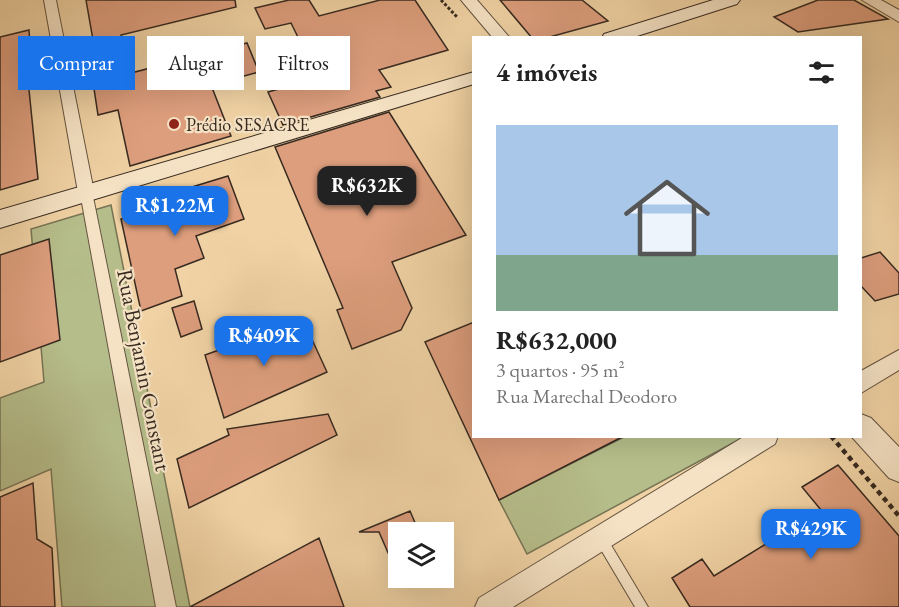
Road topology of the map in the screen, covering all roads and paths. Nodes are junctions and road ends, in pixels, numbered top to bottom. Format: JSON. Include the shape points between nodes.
{"nodes":[{"id":1,"x":50,"y":0,"type":"edge"},
{"id":2,"x":469,"y":0,"type":"edge"},
{"id":3,"x":731,"y":0,"type":"edge"},
{"id":4,"x":870,"y":0,"type":"edge"},
{"id":5,"x":899,"y":17,"type":"edge"},
{"id":6,"x":500,"y":36,"type":"edge"},
{"id":7,"x":617,"y":36,"type":"edge"},
{"id":8,"x":472,"y":79,"type":"edge"},
{"id":9,"x":86,"y":192,"type":"junction"},
{"id":10,"x":0,"y":219,"type":"edge"},
{"id":11,"x":899,"y":359,"type":"edge"},
{"id":12,"x":862,"y":382,"type":"edge"},
{"id":13,"x":862,"y":427,"type":"edge"},
{"id":14,"x":764,"y":438,"type":"edge"},
{"id":15,"x":833,"y":438,"type":"edge"},
{"id":16,"x":899,"y":468,"type":"edge"},
{"id":17,"x":899,"y":516,"type":"edge"},
{"id":18,"x":601,"y":538,"type":"junction"},
{"id":19,"x":166,"y":607,"type":"edge"},
{"id":20,"x":488,"y":607,"type":"edge"},
{"id":21,"x":642,"y":607,"type":"edge"}],
"edges":[{"from":1,"to":9,"type":"street","name":"Rua Benjamin Constant"},
{"from":2,"to":6,"type":"street"},
{"from":3,"to":7,"type":"main road"},
{"from":4,"to":5,"type":"street"},
{"from":8,"to":9,"type":"main road"},
{"from":9,"to":10,"type":"main road"},
{"from":9,"to":19,"type":"street","name":"Rua Benjamin Constant"},
{"from":11,"to":12,"type":"street"},
{"from":13,"to":16,"type":"street"},
{"from":14,"to":18,"type":"street"},
{"from":15,"to":17,"type":"path"},
{"from":18,"to":20,"type":"street"},
{"from":18,"to":21,"type":"lane"}]}
